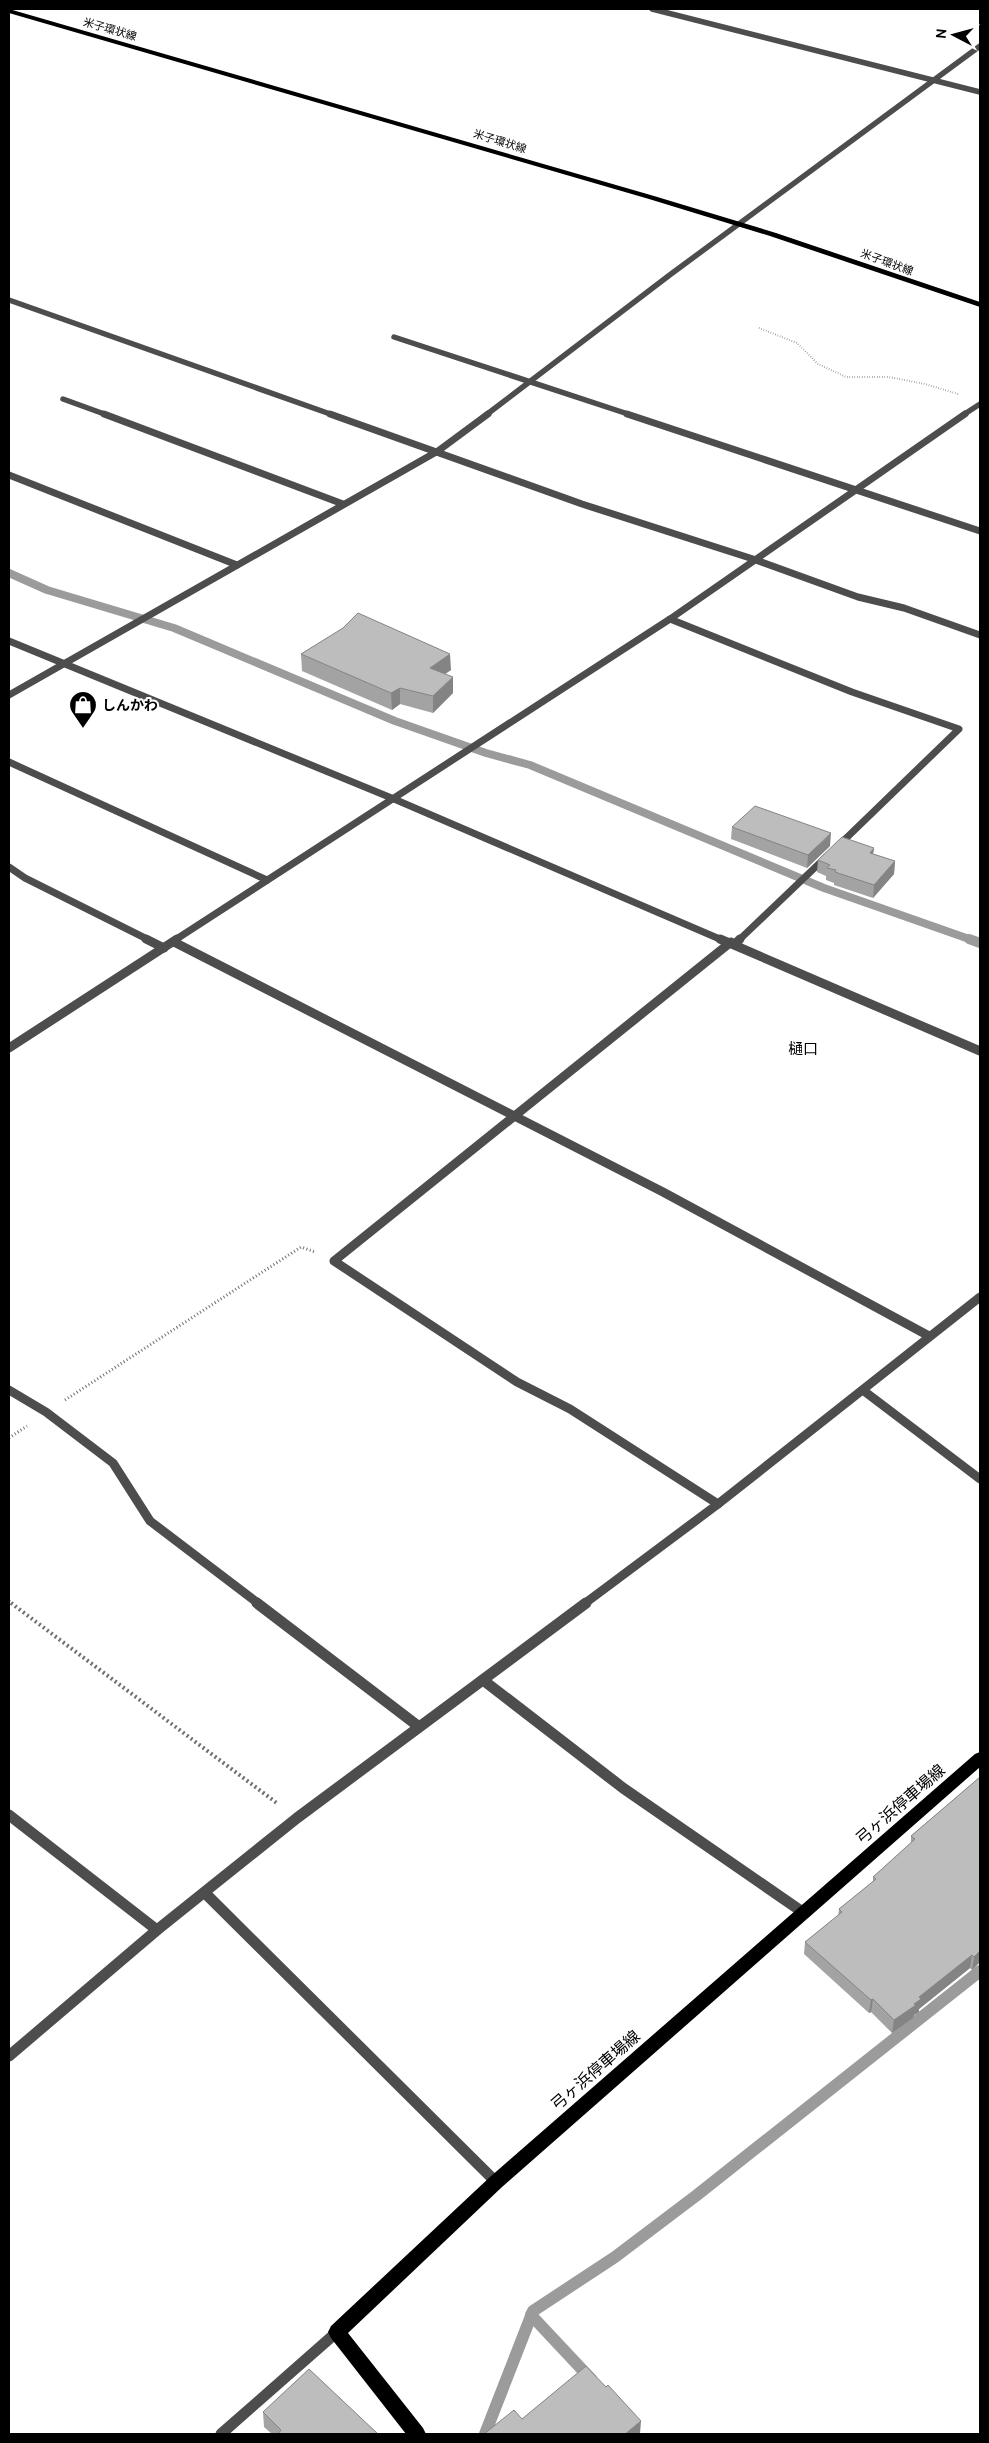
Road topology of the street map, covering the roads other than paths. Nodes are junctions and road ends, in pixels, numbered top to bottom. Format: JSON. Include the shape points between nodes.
{"nodes":[{"id":1,"x":652,"y":9,"type":"edge"},
{"id":2,"x":9,"y":11,"type":"edge"},
{"id":3,"x":980,"y":46,"type":"edge"},
{"id":4,"x":933,"y":80,"type":"junction"},
{"id":5,"x":980,"y":92,"type":"edge"},
{"id":6,"x":740,"y":224,"type":"junction"},
{"id":7,"x":9,"y":300,"type":"edge"},
{"id":8,"x":980,"y":305,"type":"edge"},
{"id":9,"x":394,"y":337,"type":"dead end"},
{"id":10,"x":530,"y":383,"type":"junction"},
{"id":11,"x":63,"y":399,"type":"dead end"},
{"id":12,"x":980,"y":404,"type":"edge"},
{"id":13,"x":438,"y":451,"type":"junction"},
{"id":14,"x":9,"y":476,"type":"edge"},
{"id":15,"x":855,"y":489,"type":"junction"},
{"id":16,"x":343,"y":504,"type":"junction"},
{"id":17,"x":980,"y":531,"type":"edge"},
{"id":18,"x":753,"y":559,"type":"junction"},
{"id":19,"x":237,"y":565,"type":"junction"},
{"id":20,"x":670,"y":619,"type":"junction"},
{"id":21,"x":980,"y":635,"type":"edge"},
{"id":22,"x":9,"y":641,"type":"edge"},
{"id":23,"x":64,"y":664,"type":"junction"},
{"id":24,"x":9,"y":694,"type":"edge"},
{"id":25,"x":9,"y":762,"type":"edge"},
{"id":26,"x":394,"y":799,"type":"junction"},
{"id":27,"x":9,"y":867,"type":"edge"},
{"id":28,"x":267,"y":880,"type":"junction"},
{"id":29,"x":174,"y":942,"type":"junction"},
{"id":30,"x":733,"y":943,"type":"junction"},
{"id":31,"x":164,"y":948,"type":"junction"},
{"id":32,"x":9,"y":1048,"type":"edge"},
{"id":33,"x":980,"y":1051,"type":"edge"},
{"id":34,"x":514,"y":1116,"type":"junction"},
{"id":35,"x":980,"y":1297,"type":"edge"},
{"id":36,"x":929,"y":1336,"type":"junction"},
{"id":37,"x":9,"y":1390,"type":"edge"},
{"id":38,"x":864,"y":1390,"type":"junction"},
{"id":39,"x":980,"y":1478,"type":"edge"},
{"id":40,"x":718,"y":1504,"type":"junction"},
{"id":41,"x":483,"y":1680,"type":"junction"},
{"id":42,"x":418,"y":1726,"type":"junction"},
{"id":43,"x":980,"y":1758,"type":"edge"},
{"id":44,"x":9,"y":1815,"type":"edge"},
{"id":45,"x":205,"y":1893,"type":"junction"},
{"id":46,"x":804,"y":1912,"type":"junction"},
{"id":47,"x":157,"y":1930,"type":"junction"},
{"id":48,"x":9,"y":2056,"type":"edge"},
{"id":49,"x":496,"y":2182,"type":"junction"},
{"id":50,"x":338,"y":2332,"type":"junction"},
{"id":51,"x":221,"y":2434,"type":"edge"},
{"id":52,"x":417,"y":2434,"type":"edge"}],
"edges":[{"from":1,"to":4,"type":"street"},
{"from":2,"to":6,"type":"main road","name":"米子環状線"},
{"from":3,"to":4,"type":"street"},
{"from":4,"to":5,"type":"street"},
{"from":4,"to":6,"type":"street"},
{"from":6,"to":8,"type":"main road","name":"米子環状線"},
{"from":6,"to":10,"type":"street"},
{"from":7,"to":13,"type":"street"},
{"from":9,"to":10,"type":"street"},
{"from":10,"to":13,"type":"street"},
{"from":10,"to":15,"type":"street"},
{"from":11,"to":16,"type":"street"},
{"from":12,"to":15,"type":"street"},
{"from":13,"to":16,"type":"street"},
{"from":13,"to":18,"type":"street","via":[[582,504]]},
{"from":14,"to":19,"type":"street"},
{"from":15,"to":17,"type":"street"},
{"from":15,"to":18,"type":"street"},
{"from":16,"to":19,"type":"street"},
{"from":18,"to":20,"type":"street"},
{"from":18,"to":21,"type":"street","via":[[858,598],[904,608]]},
{"from":19,"to":23,"type":"street"},
{"from":20,"to":26,"type":"street"},
{"from":20,"to":30,"type":"street","via":[[852,692],[959,728]]},
{"from":22,"to":23,"type":"street"},
{"from":23,"to":24,"type":"street"},
{"from":23,"to":26,"type":"street"},
{"from":25,"to":28,"type":"street"},
{"from":26,"to":28,"type":"street"},
{"from":26,"to":30,"type":"street"},
{"from":27,"to":31,"type":"street"},
{"from":28,"to":29,"type":"street"},
{"from":29,"to":31,"type":"street"},
{"from":29,"to":34,"type":"street"},
{"from":30,"to":33,"type":"street"},
{"from":30,"to":34,"type":"street"},
{"from":31,"to":32,"type":"street"},
{"from":34,"to":36,"type":"street","via":[[663,1192]]},
{"from":34,"to":40,"type":"street","via":[[334,1261],[517,1382],[570,1408]]},
{"from":35,"to":36,"type":"street"},
{"from":36,"to":38,"type":"street"},
{"from":37,"to":42,"type":"street","via":[[46,1412],[113,1463],[150,1522]]},
{"from":38,"to":39,"type":"street"},
{"from":38,"to":40,"type":"street"},
{"from":40,"to":41,"type":"street"},
{"from":41,"to":42,"type":"street"},
{"from":41,"to":46,"type":"street","via":[[622,1788]]},
{"from":42,"to":45,"type":"street"},
{"from":43,"to":46,"type":"main road","name":"弓ヶ浜停車場線"},
{"from":44,"to":47,"type":"street"},
{"from":45,"to":47,"type":"street"},
{"from":45,"to":49,"type":"street"},
{"from":46,"to":49,"type":"main road","name":"弓ヶ浜停車場線"},
{"from":47,"to":48,"type":"street"},
{"from":49,"to":50,"type":"main road","name":"弓ヶ浜停車場線"},
{"from":50,"to":51,"type":"street"},
{"from":50,"to":52,"type":"main road"}]}
